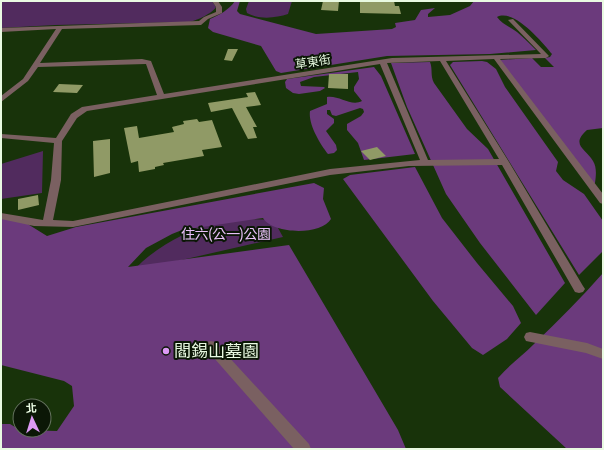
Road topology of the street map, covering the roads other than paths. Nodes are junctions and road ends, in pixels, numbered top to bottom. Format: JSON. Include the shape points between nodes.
{"nodes":[{"id":1,"x":215,"y":1,"type":"edge"},
{"id":2,"x":511,"y":20,"type":"dead end"},
{"id":3,"x":60,"y":27,"type":"junction"},
{"id":4,"x":1,"y":30,"type":"edge"},
{"id":5,"x":8,"y":30,"type":"junction"},
{"id":6,"x":1,"y":39,"type":"edge"},
{"id":7,"x":496,"y":58,"type":"junction"},
{"id":8,"x":442,"y":59,"type":"junction"},
{"id":9,"x":383,"y":62,"type":"junction"},
{"id":10,"x":36,"y":64,"type":"junction"},
{"id":11,"x":161,"y":97,"type":"junction"},
{"id":12,"x":1,"y":100,"type":"edge"},
{"id":13,"x":1,"y":136,"type":"edge"},
{"id":14,"x":58,"y":141,"type":"junction"},
{"id":15,"x":505,"y":162,"type":"junction"},
{"id":16,"x":425,"y":163,"type":"junction"},
{"id":17,"x":603,"y":200,"type":"edge"},
{"id":18,"x":1,"y":216,"type":"edge"},
{"id":19,"x":47,"y":223,"type":"junction"},
{"id":20,"x":579,"y":289,"type":"dead end"},
{"id":21,"x":530,"y":337,"type":"dead end"},
{"id":22,"x":211,"y":346,"type":"dead end"},
{"id":23,"x":603,"y":354,"type":"edge"},
{"id":24,"x":304,"y":449,"type":"edge"}],
"edges":[{"from":1,"to":3,"type":"street","via":[[219,7],[218,13],[201,23]]},
{"from":2,"to":7,"type":"street","name":"草東街","via":[[546,56]]},
{"from":3,"to":5,"type":"street"},
{"from":3,"to":10,"type":"street"},
{"from":4,"to":5,"type":"street"},
{"from":5,"to":6,"type":"street"},
{"from":7,"to":8,"type":"street","name":"草東街"},
{"from":7,"to":17,"type":"street"},
{"from":8,"to":9,"type":"street","name":"草東街"},
{"from":8,"to":15,"type":"street"},
{"from":9,"to":11,"type":"street","name":"草東街"},
{"from":9,"to":16,"type":"street"},
{"from":10,"to":11,"type":"street","via":[[149,62]]},
{"from":10,"to":12,"type":"street","via":[[26,80]]},
{"from":11,"to":14,"type":"street","name":"草東街","via":[[85,109],[74,116]]},
{"from":13,"to":14,"type":"street"},
{"from":14,"to":19,"type":"street","via":[[56,180]]},
{"from":15,"to":16,"type":"street"},
{"from":15,"to":20,"type":"street"},
{"from":16,"to":19,"type":"street","via":[[330,172],[73,224]]},
{"from":18,"to":19,"type":"street"},
{"from":21,"to":23,"type":"street","via":[[587,348]]},
{"from":22,"to":24,"type":"street"}]}
